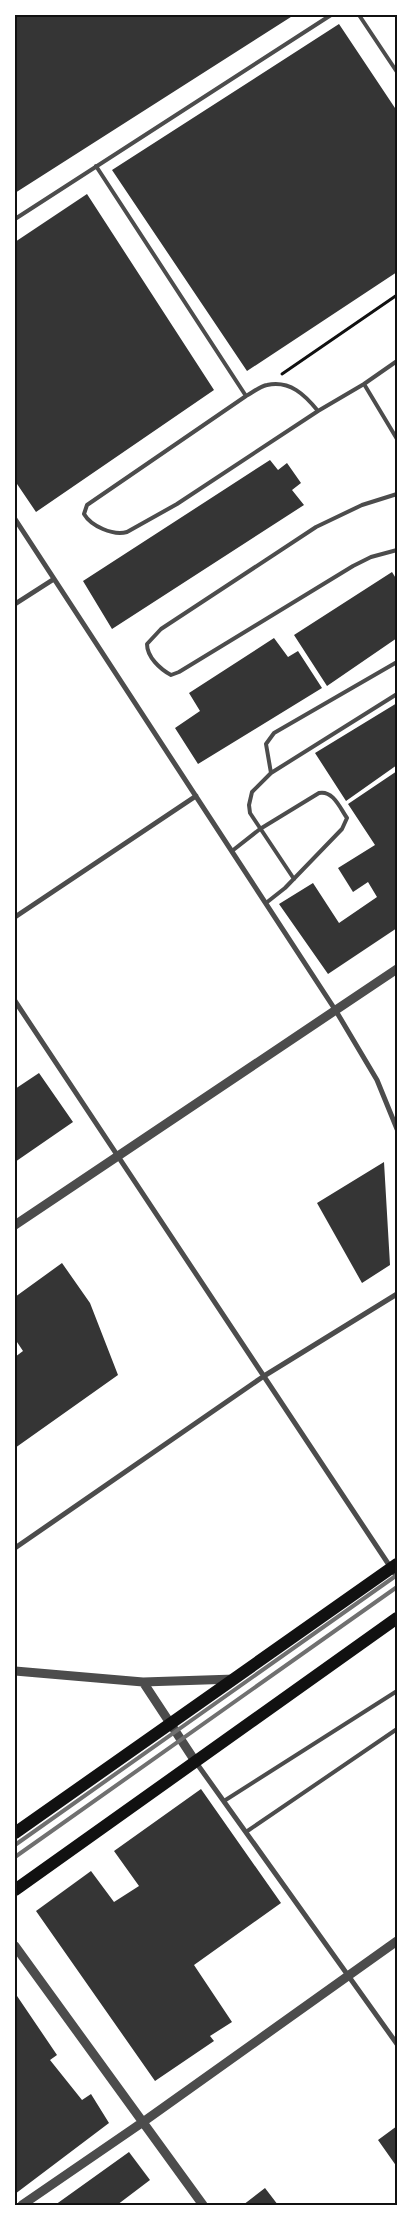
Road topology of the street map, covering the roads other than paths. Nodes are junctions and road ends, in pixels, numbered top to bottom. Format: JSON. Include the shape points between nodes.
{"nodes":[{"id":1,"x":332,"y":15,"type":"edge"},
{"id":2,"x":359,"y":15,"type":"edge"},
{"id":3,"x":397,"y":72,"type":"edge"},
{"id":4,"x":96,"y":166,"type":"junction"},
{"id":5,"x":15,"y":219,"type":"edge"},
{"id":6,"x":397,"y":361,"type":"edge"},
{"id":7,"x":364,"y":384,"type":"junction"},
{"id":8,"x":246,"y":396,"type":"junction"},
{"id":9,"x":318,"y":411,"type":"junction"},
{"id":10,"x":397,"y":439,"type":"edge"},
{"id":11,"x":397,"y":494,"type":"edge"},
{"id":12,"x":15,"y":519,"type":"edge"},
{"id":13,"x":397,"y":550,"type":"edge"},
{"id":14,"x":54,"y":579,"type":"junction"},
{"id":15,"x":15,"y":604,"type":"edge"},
{"id":16,"x":397,"y":662,"type":"edge"},
{"id":17,"x":397,"y":694,"type":"edge"},
{"id":18,"x":271,"y":773,"type":"junction"},
{"id":19,"x":196,"y":796,"type":"junction"},
{"id":20,"x":260,"y":829,"type":"junction"},
{"id":21,"x":232,"y":851,"type":"junction"},
{"id":22,"x":294,"y":878,"type":"junction"},
{"id":23,"x":266,"y":903,"type":"junction"},
{"id":24,"x":15,"y":917,"type":"edge"},
{"id":25,"x":397,"y":969,"type":"edge"},
{"id":26,"x":15,"y":1001,"type":"edge"},
{"id":27,"x":336,"y":1010,"type":"junction"},
{"id":28,"x":397,"y":1128,"type":"edge"},
{"id":29,"x":119,"y":1155,"type":"junction"},
{"id":30,"x":15,"y":1225,"type":"edge"},
{"id":31,"x":397,"y":1294,"type":"edge"},
{"id":32,"x":264,"y":1376,"type":"junction"},
{"id":33,"x":15,"y":1548,"type":"edge"},
{"id":34,"x":395,"y":1570,"type":"edge"},
{"id":35,"x":397,"y":1618,"type":"edge"},
{"id":36,"x":15,"y":1671,"type":"edge"},
{"id":37,"x":235,"y":1679,"type":"junction"},
{"id":38,"x":143,"y":1682,"type":"junction"},
{"id":39,"x":397,"y":1691,"type":"edge"},
{"id":40,"x":169,"y":1723,"type":"junction"},
{"id":41,"x":397,"y":1729,"type":"edge"},
{"id":42,"x":194,"y":1761,"type":"junction"},
{"id":43,"x":224,"y":1801,"type":"junction"},
{"id":44,"x":246,"y":1832,"type":"junction"},
{"id":45,"x":15,"y":1833,"type":"edge"},
{"id":46,"x":15,"y":1890,"type":"edge"},
{"id":47,"x":397,"y":1941,"type":"edge"},
{"id":48,"x":15,"y":1946,"type":"edge"},
{"id":49,"x":348,"y":1975,"type":"junction"},
{"id":50,"x":397,"y":2044,"type":"edge"},
{"id":51,"x":143,"y":2122,"type":"junction"},
{"id":52,"x":22,"y":2205,"type":"edge"},
{"id":53,"x":203,"y":2205,"type":"edge"}],
"edges":[{"from":1,"to":4,"type":"lane"},
{"from":2,"to":3,"type":"lane"},
{"from":4,"to":5,"type":"lane"},
{"from":4,"to":8,"type":"lane"},
{"from":6,"to":7,"type":"lane"},
{"from":7,"to":9,"type":"lane"},
{"from":7,"to":10,"type":"lane"},
{"from":8,"to":9,"type":"lane","via":[[266,385],[281,384],[294,388]]},
{"from":8,"to":9,"type":"lane","via":[[87,505],[83,512],[85,517],[109,531],[127,532],[177,504]]},
{"from":11,"to":13,"type":"lane","via":[[362,505],[298,538],[161,629],[147,644],[147,650],[165,672],[171,675],[179,672],[352,566]]},
{"from":12,"to":14,"type":"street"},
{"from":14,"to":15,"type":"street"},
{"from":14,"to":19,"type":"street"},
{"from":16,"to":18,"type":"lane","via":[[274,733],[266,744]]},
{"from":17,"to":18,"type":"lane"},
{"from":18,"to":20,"type":"lane","via":[[250,797],[250,814]]},
{"from":19,"to":21,"type":"street"},
{"from":19,"to":24,"type":"street"},
{"from":20,"to":21,"type":"lane"},
{"from":20,"to":22,"type":"lane"},
{"from":20,"to":22,"type":"lane","via":[[319,793],[328,793],[347,818],[345,826]]},
{"from":21,"to":23,"type":"street"},
{"from":22,"to":23,"type":"lane"},
{"from":23,"to":27,"type":"street"},
{"from":25,"to":27,"type":"street"},
{"from":26,"to":29,"type":"street"},
{"from":27,"to":28,"type":"street","via":[[377,1080]]},
{"from":27,"to":29,"type":"street"},
{"from":29,"to":30,"type":"street"},
{"from":29,"to":32,"type":"street"},
{"from":31,"to":32,"type":"street"},
{"from":32,"to":33,"type":"street"},
{"from":32,"to":34,"type":"street"},
{"from":34,"to":37,"type":"main road"},
{"from":35,"to":42,"type":"main road"},
{"from":36,"to":38,"type":"street"},
{"from":37,"to":38,"type":"street"},
{"from":37,"to":40,"type":"main road"},
{"from":38,"to":40,"type":"street"},
{"from":39,"to":43,"type":"lane"},
{"from":40,"to":42,"type":"street"},
{"from":40,"to":45,"type":"main road"},
{"from":41,"to":44,"type":"lane"},
{"from":42,"to":43,"type":"street"},
{"from":42,"to":46,"type":"main road"},
{"from":43,"to":44,"type":"street"},
{"from":44,"to":49,"type":"street"},
{"from":47,"to":49,"type":"street"},
{"from":48,"to":51,"type":"street"},
{"from":49,"to":50,"type":"street"},
{"from":49,"to":51,"type":"street"},
{"from":51,"to":52,"type":"street"},
{"from":51,"to":53,"type":"street"}]}
